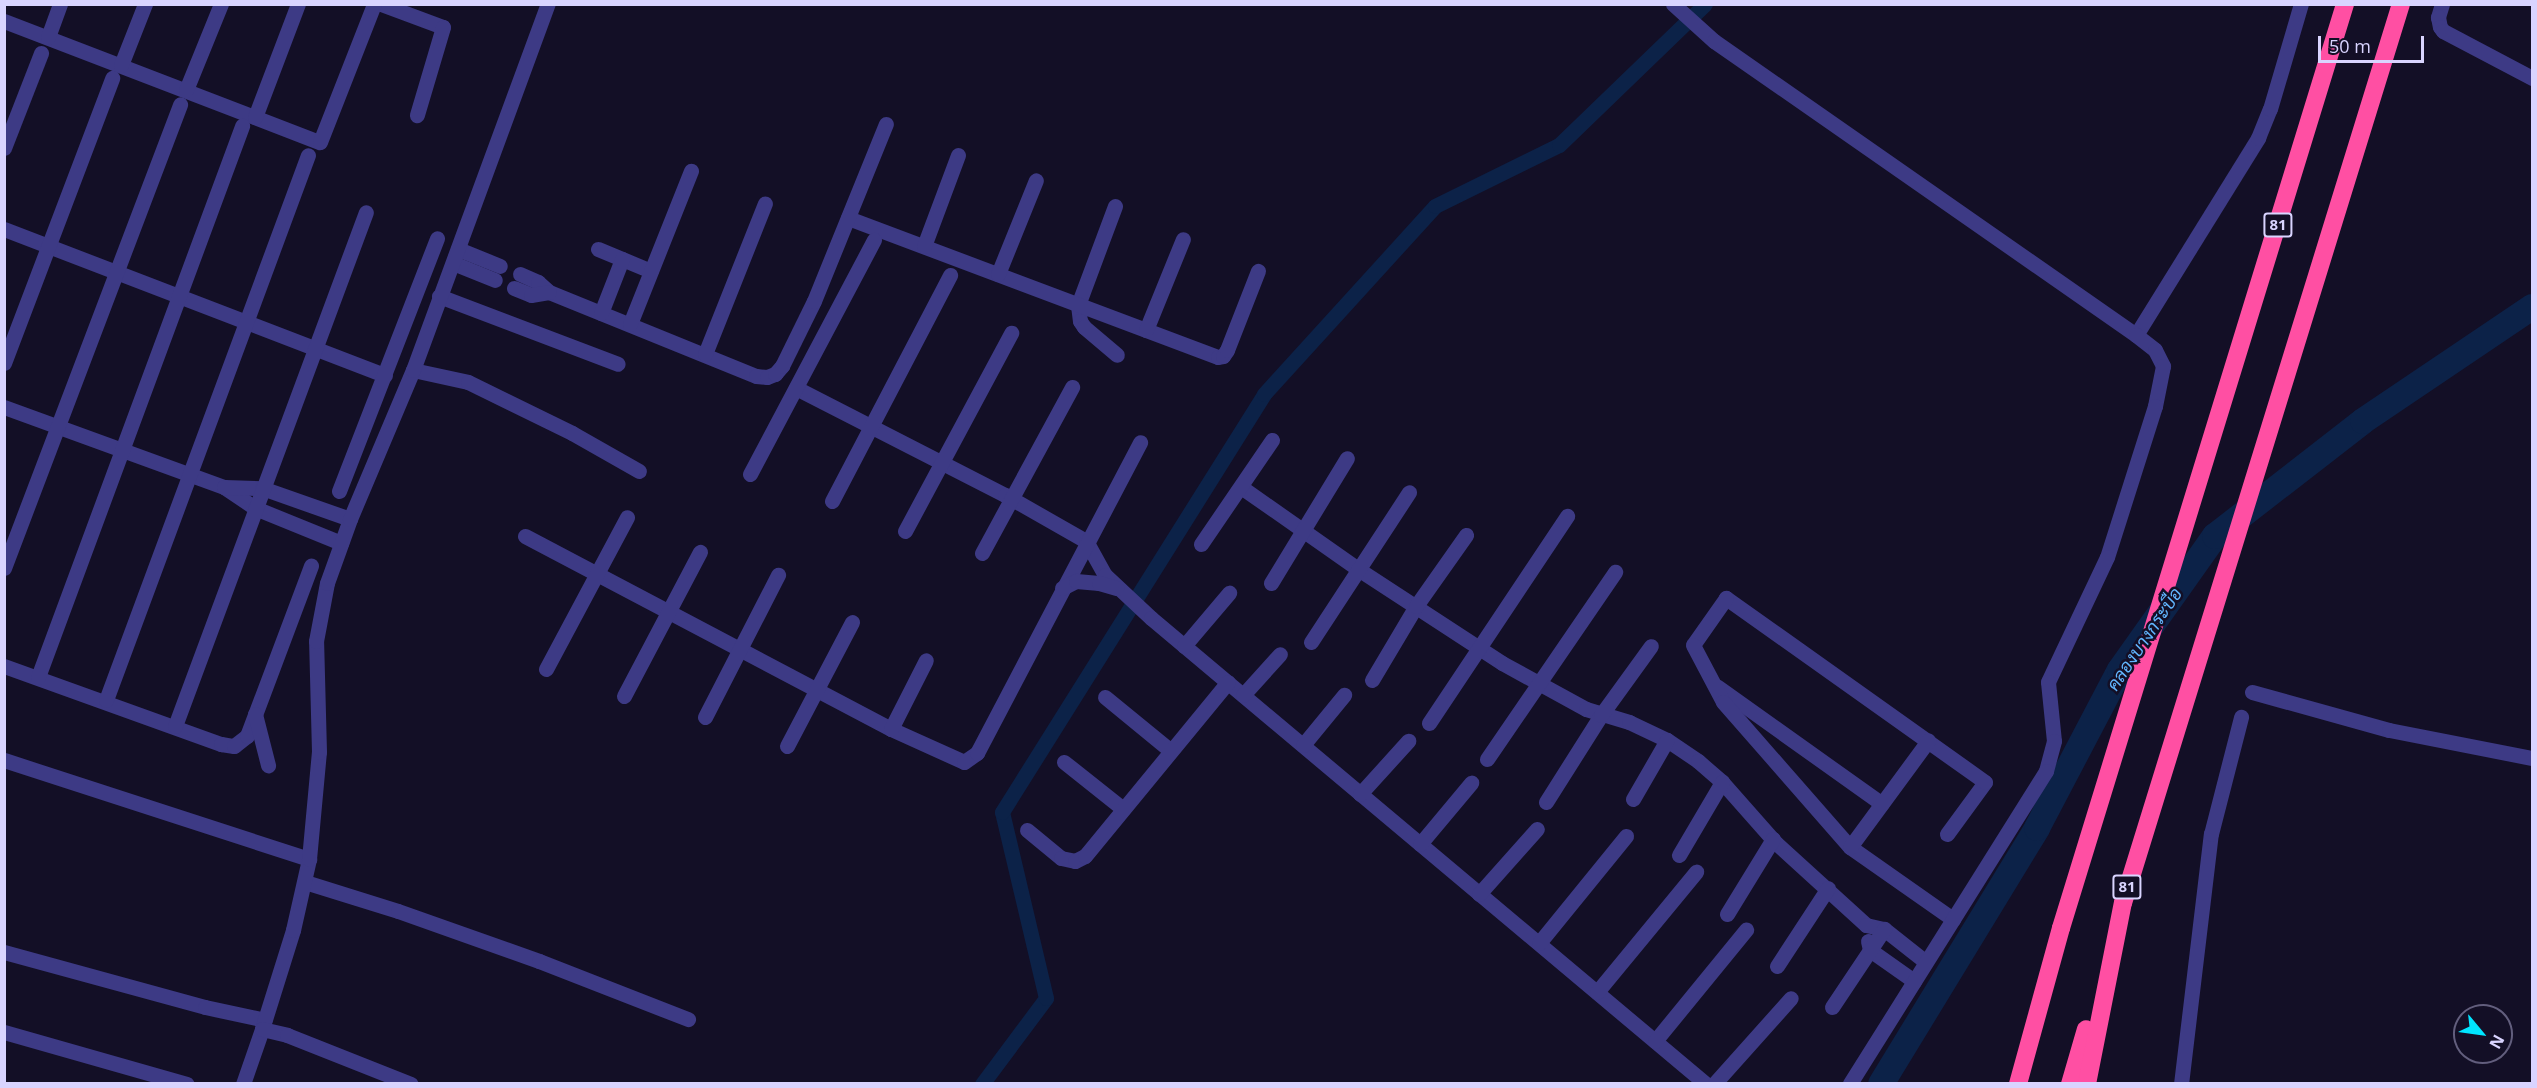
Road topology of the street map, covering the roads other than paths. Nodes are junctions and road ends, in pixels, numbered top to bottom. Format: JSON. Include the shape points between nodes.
{"nodes":[{"id":1,"x":60,"y":4,"type":"edge"},
{"id":2,"x":145,"y":4,"type":"edge"},
{"id":3,"x":221,"y":4,"type":"edge"},
{"id":4,"x":298,"y":4,"type":"edge"},
{"id":5,"x":374,"y":4,"type":"edge"},
{"id":6,"x":381,"y":4,"type":"edge"},
{"id":7,"x":548,"y":4,"type":"edge"},
{"id":8,"x":1673,"y":4,"type":"edge"},
{"id":9,"x":2301,"y":4,"type":"edge"},
{"id":10,"x":2345,"y":4,"type":"edge"},
{"id":11,"x":2401,"y":4,"type":"edge"},
{"id":12,"x":2442,"y":4,"type":"edge"},
{"id":13,"x":4,"y":21,"type":"edge"},
{"id":14,"x":48,"y":37,"type":"junction"},
{"id":15,"x":40,"y":53,"type":"dead end"},
{"id":16,"x":117,"y":72,"type":"junction"},
{"id":17,"x":2532,"y":78,"type":"edge"},
{"id":18,"x":183,"y":97,"type":"junction"},
{"id":19,"x":417,"y":115,"type":"dead end"},
{"id":20,"x":248,"y":121,"type":"junction"},
{"id":21,"x":885,"y":124,"type":"dead end"},
{"id":22,"x":4,"y":148,"type":"edge"},
{"id":23,"x":309,"y":155,"type":"dead end"},
{"id":24,"x":958,"y":155,"type":"dead end"},
{"id":25,"x":691,"y":171,"type":"dead end"},
{"id":26,"x":1036,"y":180,"type":"dead end"},
{"id":27,"x":765,"y":203,"type":"dead end"},
{"id":28,"x":1115,"y":206,"type":"dead end"},
{"id":29,"x":366,"y":212,"type":"dead end"},
{"id":30,"x":848,"y":218,"type":"junction"},
{"id":31,"x":4,"y":229,"type":"edge"},
{"id":32,"x":437,"y":238,"type":"dead end"},
{"id":33,"x":1183,"y":239,"type":"dead end"},
{"id":34,"x":874,"y":240,"type":"dead end"},
{"id":35,"x":49,"y":246,"type":"junction"},
{"id":36,"x":924,"y":246,"type":"junction"},
{"id":37,"x":598,"y":249,"type":"dead end"},
{"id":38,"x":455,"y":256,"type":"junction"},
{"id":39,"x":622,"y":259,"type":"junction"},
{"id":40,"x":651,"y":271,"type":"junction"},
{"id":41,"x":1258,"y":271,"type":"dead end"},
{"id":42,"x":116,"y":272,"type":"junction"},
{"id":43,"x":498,"y":273,"type":"dead end"},
{"id":44,"x":998,"y":274,"type":"junction"},
{"id":45,"x":950,"y":275,"type":"dead end"},
{"id":46,"x":517,"y":281,"type":"dead end"},
{"id":47,"x":179,"y":296,"type":"junction"},
{"id":48,"x":439,"y":296,"type":"junction"},
{"id":49,"x":1078,"y":304,"type":"junction"},
{"id":50,"x":601,"y":313,"type":"junction"},
{"id":51,"x":246,"y":322,"type":"junction"},
{"id":52,"x":630,"y":324,"type":"junction"},
{"id":53,"x":1146,"y":330,"type":"junction"},
{"id":54,"x":1011,"y":333,"type":"dead end"},
{"id":55,"x":2136,"y":335,"type":"junction"},
{"id":56,"x":315,"y":348,"type":"junction"},
{"id":57,"x":705,"y":354,"type":"junction"},
{"id":58,"x":1118,"y":355,"type":"dead end"},
{"id":59,"x":4,"y":363,"type":"edge"},
{"id":60,"x":618,"y":364,"type":"dead end"},
{"id":61,"x":413,"y":370,"type":"junction"},
{"id":62,"x":385,"y":375,"type":"junction"},
{"id":63,"x":1072,"y":387,"type":"dead end"},
{"id":64,"x":796,"y":388,"type":"junction"},
{"id":65,"x":4,"y":407,"type":"edge"},
{"id":66,"x":869,"y":426,"type":"junction"},
{"id":67,"x":58,"y":427,"type":"junction"},
{"id":68,"x":1272,"y":440,"type":"dead end"},
{"id":69,"x":1140,"y":442,"type":"dead end"},
{"id":70,"x":122,"y":450,"type":"junction"},
{"id":71,"x":1347,"y":458,"type":"dead end"},
{"id":72,"x":942,"y":463,"type":"junction"},
{"id":73,"x":639,"y":471,"type":"dead end"},
{"id":74,"x":750,"y":474,"type":"dead end"},
{"id":75,"x":190,"y":475,"type":"junction"},
{"id":76,"x":224,"y":487,"type":"junction"},
{"id":77,"x":1241,"y":487,"type":"junction"},
{"id":78,"x":262,"y":488,"type":"junction"},
{"id":79,"x":339,"y":491,"type":"dead end"},
{"id":80,"x":1409,"y":492,"type":"dead end"},
{"id":81,"x":1012,"y":499,"type":"junction"},
{"id":82,"x":832,"y":501,"type":"dead end"},
{"id":83,"x":255,"y":508,"type":"junction"},
{"id":84,"x":1567,"y":516,"type":"dead end"},
{"id":85,"x":627,"y":517,"type":"dead end"},
{"id":86,"x":350,"y":519,"type":"junction"},
{"id":87,"x":905,"y":531,"type":"dead end"},
{"id":88,"x":1301,"y":531,"type":"junction"},
{"id":89,"x":1466,"y":535,"type":"dead end"},
{"id":90,"x":525,"y":536,"type":"dead end"},
{"id":91,"x":1086,"y":541,"type":"junction"},
{"id":92,"x":341,"y":543,"type":"junction"},
{"id":93,"x":1201,"y":544,"type":"dead end"},
{"id":94,"x":700,"y":552,"type":"dead end"},
{"id":95,"x":982,"y":553,"type":"dead end"},
{"id":96,"x":311,"y":566,"type":"dead end"},
{"id":97,"x":4,"y":568,"type":"edge"},
{"id":98,"x":1358,"y":569,"type":"junction"},
{"id":99,"x":1615,"y":572,"type":"dead end"},
{"id":100,"x":597,"y":574,"type":"junction"},
{"id":101,"x":778,"y":575,"type":"dead end"},
{"id":102,"x":1270,"y":583,"type":"dead end"},
{"id":103,"x":1062,"y":588,"type":"junction"},
{"id":104,"x":1118,"y":589,"type":"junction"},
{"id":105,"x":1229,"y":592,"type":"dead end"},
{"id":106,"x":1416,"y":606,"type":"junction"},
{"id":107,"x":669,"y":612,"type":"junction"},
{"id":108,"x":852,"y":622,"type":"dead end"},
{"id":109,"x":1311,"y":642,"type":"dead end"},
{"id":110,"x":1184,"y":646,"type":"junction"},
{"id":111,"x":1651,"y":646,"type":"dead end"},
{"id":112,"x":1478,"y":648,"type":"junction"},
{"id":113,"x":740,"y":650,"type":"junction"},
{"id":114,"x":1280,"y":654,"type":"dead end"},
{"id":115,"x":926,"y":660,"type":"dead end"},
{"id":116,"x":4,"y":666,"type":"edge"},
{"id":117,"x":546,"y":669,"type":"dead end"},
{"id":118,"x":38,"y":677,"type":"junction"},
{"id":119,"x":1372,"y":680,"type":"dead end"},
{"id":120,"x":1710,"y":681,"type":"junction"},
{"id":121,"x":1227,"y":682,"type":"junction"},
{"id":122,"x":1537,"y":683,"type":"junction"},
{"id":123,"x":816,"y":690,"type":"junction"},
{"id":124,"x":2252,"y":692,"type":"dead end"},
{"id":125,"x":1243,"y":695,"type":"junction"},
{"id":126,"x":1344,"y":695,"type":"dead end"},
{"id":127,"x":624,"y":696,"type":"dead end"},
{"id":128,"x":1105,"y":697,"type":"dead end"},
{"id":129,"x":106,"y":700,"type":"junction"},
{"id":130,"x":255,"y":714,"type":"junction"},
{"id":131,"x":1601,"y":715,"type":"junction"},
{"id":132,"x":705,"y":717,"type":"dead end"},
{"id":133,"x":2241,"y":717,"type":"dead end"},
{"id":134,"x":1429,"y":723,"type":"dead end"},
{"id":135,"x":175,"y":726,"type":"junction"},
{"id":136,"x":891,"y":729,"type":"junction"},
{"id":137,"x":1667,"y":740,"type":"junction"},
{"id":138,"x":1408,"y":741,"type":"dead end"},
{"id":139,"x":1928,"y":741,"type":"junction"},
{"id":140,"x":787,"y":746,"type":"dead end"},
{"id":141,"x":1303,"y":746,"type":"junction"},
{"id":142,"x":1171,"y":751,"type":"junction"},
{"id":143,"x":2532,"y":758,"type":"edge"},
{"id":144,"x":1487,"y":759,"type":"dead end"},
{"id":145,"x":4,"y":760,"type":"edge"},
{"id":146,"x":1064,"y":762,"type":"dead end"},
{"id":147,"x":268,"y":765,"type":"dead end"},
{"id":148,"x":1722,"y":782,"type":"junction"},
{"id":149,"x":1471,"y":783,"type":"dead end"},
{"id":150,"x":1360,"y":794,"type":"junction"},
{"id":151,"x":1633,"y":799,"type":"dead end"},
{"id":152,"x":1546,"y":802,"type":"dead end"},
{"id":153,"x":1882,"y":804,"type":"junction"},
{"id":154,"x":1123,"y":809,"type":"junction"},
{"id":155,"x":1538,"y":829,"type":"dead end"},
{"id":156,"x":1027,"y":830,"type":"dead end"},
{"id":157,"x":1947,"y":834,"type":"dead end"},
{"id":158,"x":1626,"y":836,"type":"dead end"},
{"id":159,"x":1773,"y":839,"type":"junction"},
{"id":160,"x":1420,"y":844,"type":"junction"},
{"id":161,"x":1850,"y":847,"type":"junction"},
{"id":162,"x":1679,"y":855,"type":"dead end"},
{"id":163,"x":309,"y":859,"type":"junction"},
{"id":164,"x":1696,"y":872,"type":"dead end"},
{"id":165,"x":305,"y":882,"type":"junction"},
{"id":166,"x":1828,"y":888,"type":"junction"},
{"id":167,"x":1479,"y":894,"type":"junction"},
{"id":168,"x":2122,"y":903,"type":"junction"},
{"id":169,"x":1727,"y":914,"type":"dead end"},
{"id":170,"x":1953,"y":920,"type":"junction"},
{"id":171,"x":1866,"y":925,"type":"junction"},
{"id":172,"x":1884,"y":929,"type":"junction"},
{"id":173,"x":1746,"y":930,"type":"dead end"},
{"id":174,"x":1539,"y":943,"type":"junction"},
{"id":175,"x":1870,"y":950,"type":"junction"},
{"id":176,"x":4,"y":952,"type":"edge"},
{"id":177,"x":1926,"y":962,"type":"junction"},
{"id":178,"x":1777,"y":966,"type":"dead end"},
{"id":179,"x":1914,"y":981,"type":"junction"},
{"id":180,"x":1597,"y":992,"type":"junction"},
{"id":181,"x":1791,"y":998,"type":"dead end"},
{"id":182,"x":1832,"y":1007,"type":"dead end"},
{"id":183,"x":688,"y":1019,"type":"dead end"},
{"id":184,"x":263,"y":1025,"type":"junction"},
{"id":185,"x":4,"y":1032,"type":"edge"},
{"id":186,"x":1655,"y":1041,"type":"junction"},
{"id":187,"x":187,"y":1083,"type":"edge"},
{"id":188,"x":243,"y":1083,"type":"edge"},
{"id":189,"x":411,"y":1083,"type":"edge"},
{"id":190,"x":1706,"y":1083,"type":"edge"},
{"id":191,"x":1714,"y":1083,"type":"edge"},
{"id":192,"x":1850,"y":1083,"type":"edge"},
{"id":193,"x":2018,"y":1083,"type":"edge"},
{"id":194,"x":2070,"y":1083,"type":"edge"},
{"id":195,"x":2087,"y":1083,"type":"edge"},
{"id":196,"x":2181,"y":1083,"type":"edge"}],
"edges":[{"from":1,"to":14,"type":"street"},
{"from":2,"to":16,"type":"street"},
{"from":3,"to":18,"type":"street"},
{"from":4,"to":20,"type":"street"},
{"from":5,"to":20,"type":"street","via":[[320,141]]},
{"from":6,"to":19,"type":"street","via":[[443,27]]},
{"from":7,"to":38,"type":"street"},
{"from":8,"to":55,"type":"street","via":[[1714,41]]},
{"from":9,"to":55,"type":"street","via":[[2258,138]]},
{"from":10,"to":193,"type":"highway","number":"81","via":[[2045,980]]},
{"from":11,"to":168,"type":"highway","number":"81"},
{"from":12,"to":17,"type":"street","via":[[2438,17],[2443,31]]},
{"from":13,"to":14,"type":"street"},
{"from":14,"to":16,"type":"street"},
{"from":15,"to":22,"type":"street"},
{"from":16,"to":18,"type":"street"},
{"from":16,"to":35,"type":"street"},
{"from":18,"to":20,"type":"street"},
{"from":18,"to":42,"type":"street"},
{"from":20,"to":47,"type":"street"},
{"from":21,"to":30,"type":"street"},
{"from":23,"to":51,"type":"street"},
{"from":24,"to":36,"type":"street"},
{"from":25,"to":40,"type":"street"},
{"from":26,"to":44,"type":"street"},
{"from":27,"to":57,"type":"street"},
{"from":28,"to":49,"type":"street"},
{"from":29,"to":56,"type":"street"},
{"from":30,"to":36,"type":"street"},
{"from":30,"to":57,"type":"street","via":[[814,301],[775,374],[756,376]]},
{"from":31,"to":35,"type":"street"},
{"from":32,"to":62,"type":"street"},
{"from":33,"to":53,"type":"street"},
{"from":34,"to":64,"type":"street"},
{"from":35,"to":42,"type":"street"},
{"from":35,"to":59,"type":"street"},
{"from":36,"to":44,"type":"street"},
{"from":37,"to":39,"type":"street"},
{"from":38,"to":43,"type":"street"},
{"from":38,"to":48,"type":"street"},
{"from":39,"to":40,"type":"street"},
{"from":39,"to":50,"type":"street"},
{"from":40,"to":52,"type":"street"},
{"from":41,"to":53,"type":"street","via":[[1223,356]]},
{"from":42,"to":47,"type":"street"},
{"from":42,"to":67,"type":"street"},
{"from":44,"to":49,"type":"street"},
{"from":45,"to":66,"type":"street"},
{"from":46,"to":50,"type":"street","via":[[531,296],[549,292]]},
{"from":47,"to":51,"type":"street"},
{"from":47,"to":70,"type":"street"},
{"from":48,"to":60,"type":"street"},
{"from":48,"to":61,"type":"street"},
{"from":49,"to":53,"type":"street"},
{"from":49,"to":58,"type":"street","via":[[1084,327]]},
{"from":50,"to":52,"type":"street"},
{"from":51,"to":56,"type":"street"},
{"from":51,"to":75,"type":"street"},
{"from":52,"to":57,"type":"street"},
{"from":54,"to":72,"type":"street"},
{"from":55,"to":170,"type":"street","via":[[2155,350],[2163,366],[2161,383],[2107,557],[2048,682],[2054,741],[2046,771]]},
{"from":56,"to":62,"type":"street"},
{"from":56,"to":78,"type":"street"},
{"from":61,"to":73,"type":"street","via":[[468,382]]},
{"from":61,"to":86,"type":"street"},
{"from":62,"to":79,"type":"street"},
{"from":63,"to":81,"type":"street"},
{"from":64,"to":66,"type":"street"},
{"from":64,"to":74,"type":"street"},
{"from":65,"to":67,"type":"street"},
{"from":66,"to":72,"type":"street"},
{"from":66,"to":82,"type":"street"},
{"from":67,"to":70,"type":"street"},
{"from":67,"to":97,"type":"street"},
{"from":68,"to":77,"type":"street"},
{"from":69,"to":91,"type":"street"},
{"from":70,"to":75,"type":"street"},
{"from":70,"to":118,"type":"street"},
{"from":71,"to":88,"type":"street"},
{"from":72,"to":81,"type":"street"},
{"from":72,"to":87,"type":"street"},
{"from":75,"to":76,"type":"street"},
{"from":75,"to":129,"type":"street"},
{"from":76,"to":78,"type":"street"},
{"from":76,"to":83,"type":"street"},
{"from":77,"to":88,"type":"street"},
{"from":77,"to":93,"type":"street"},
{"from":78,"to":83,"type":"street"},
{"from":78,"to":86,"type":"street"},
{"from":80,"to":98,"type":"street"},
{"from":81,"to":91,"type":"street"},
{"from":81,"to":95,"type":"street"},
{"from":83,"to":92,"type":"street"},
{"from":83,"to":135,"type":"street"},
{"from":84,"to":112,"type":"street"},
{"from":85,"to":100,"type":"street"},
{"from":86,"to":92,"type":"street"},
{"from":88,"to":98,"type":"street"},
{"from":88,"to":102,"type":"street"},
{"from":89,"to":106,"type":"street"},
{"from":90,"to":100,"type":"street"},
{"from":91,"to":103,"type":"street"},
{"from":91,"to":104,"type":"street"},
{"from":92,"to":163,"type":"street","via":[[319,616],[316,641],[319,752]]},
{"from":94,"to":107,"type":"street"},
{"from":96,"to":130,"type":"street"},
{"from":98,"to":106,"type":"street"},
{"from":98,"to":109,"type":"street"},
{"from":99,"to":122,"type":"street"},
{"from":100,"to":107,"type":"street"},
{"from":100,"to":117,"type":"street"},
{"from":101,"to":113,"type":"street"},
{"from":103,"to":104,"type":"street","via":[[1076,581]]},
{"from":103,"to":136,"type":"street","via":[[972,760],[955,760]]},
{"from":104,"to":110,"type":"street"},
{"from":105,"to":110,"type":"street"},
{"from":106,"to":112,"type":"street"},
{"from":106,"to":119,"type":"street"},
{"from":107,"to":113,"type":"street"},
{"from":107,"to":127,"type":"street"},
{"from":108,"to":123,"type":"street"},
{"from":110,"to":121,"type":"street"},
{"from":111,"to":131,"type":"street"},
{"from":112,"to":122,"type":"street"},
{"from":112,"to":134,"type":"street"},
{"from":113,"to":123,"type":"street"},
{"from":113,"to":132,"type":"street"},
{"from":114,"to":125,"type":"street"},
{"from":115,"to":136,"type":"street"},
{"from":116,"to":118,"type":"street"},
{"from":118,"to":129,"type":"street"},
{"from":120,"to":139,"type":"street","via":[[1693,645],[1726,598]]},
{"from":120,"to":153,"type":"street"},
{"from":120,"to":161,"type":"street","via":[[1723,702]]},
{"from":121,"to":125,"type":"street"},
{"from":121,"to":142,"type":"street"},
{"from":122,"to":131,"type":"street"},
{"from":122,"to":144,"type":"street"},
{"from":123,"to":136,"type":"street"},
{"from":123,"to":140,"type":"street"},
{"from":124,"to":143,"type":"street","via":[[2389,730]]},
{"from":125,"to":141,"type":"street"},
{"from":126,"to":141,"type":"street"},
{"from":128,"to":142,"type":"street"},
{"from":129,"to":135,"type":"street"},
{"from":130,"to":135,"type":"street","via":[[247,736],[234,746]]},
{"from":130,"to":147,"type":"street"},
{"from":131,"to":137,"type":"street","via":[[1629,722]]},
{"from":131,"to":152,"type":"street"},
{"from":133,"to":196,"type":"street","via":[[2211,834]]},
{"from":137,"to":148,"type":"street"},
{"from":137,"to":151,"type":"street"},
{"from":138,"to":150,"type":"street"},
{"from":139,"to":153,"type":"street"},
{"from":139,"to":157,"type":"street","via":[[1985,782]]},
{"from":141,"to":150,"type":"street"},
{"from":142,"to":154,"type":"street"},
{"from":145,"to":163,"type":"street"},
{"from":146,"to":154,"type":"street"},
{"from":148,"to":159,"type":"street"},
{"from":148,"to":162,"type":"street"},
{"from":149,"to":160,"type":"street"},
{"from":150,"to":160,"type":"street"},
{"from":153,"to":161,"type":"street"},
{"from":154,"to":156,"type":"street","via":[[1084,856],[1075,861],[1061,858]]},
{"from":155,"to":167,"type":"street"},
{"from":158,"to":174,"type":"street"},
{"from":159,"to":166,"type":"street"},
{"from":159,"to":169,"type":"street"},
{"from":160,"to":167,"type":"street"},
{"from":161,"to":170,"type":"street"},
{"from":163,"to":165,"type":"street"},
{"from":164,"to":180,"type":"street"},
{"from":165,"to":183,"type":"street","via":[[539,960]]},
{"from":165,"to":184,"type":"street"},
{"from":166,"to":171,"type":"street"},
{"from":166,"to":178,"type":"street"},
{"from":167,"to":174,"type":"street"},
{"from":168,"to":194,"type":"highway","number":"81"},
{"from":168,"to":195,"type":"highway","number":"81"},
{"from":170,"to":177,"type":"street"},
{"from":171,"to":172,"type":"street"},
{"from":171,"to":175,"type":"street"},
{"from":172,"to":175,"type":"street"},
{"from":172,"to":177,"type":"street"},
{"from":173,"to":186,"type":"street"},
{"from":174,"to":180,"type":"street"},
{"from":175,"to":179,"type":"street"},
{"from":175,"to":182,"type":"street"},
{"from":176,"to":184,"type":"street"},
{"from":177,"to":179,"type":"street"},
{"from":179,"to":192,"type":"street"},
{"from":180,"to":186,"type":"street"},
{"from":181,"to":191,"type":"street"},
{"from":184,"to":188,"type":"street"},
{"from":184,"to":189,"type":"street"},
{"from":185,"to":187,"type":"street"},
{"from":186,"to":190,"type":"street"}]}
